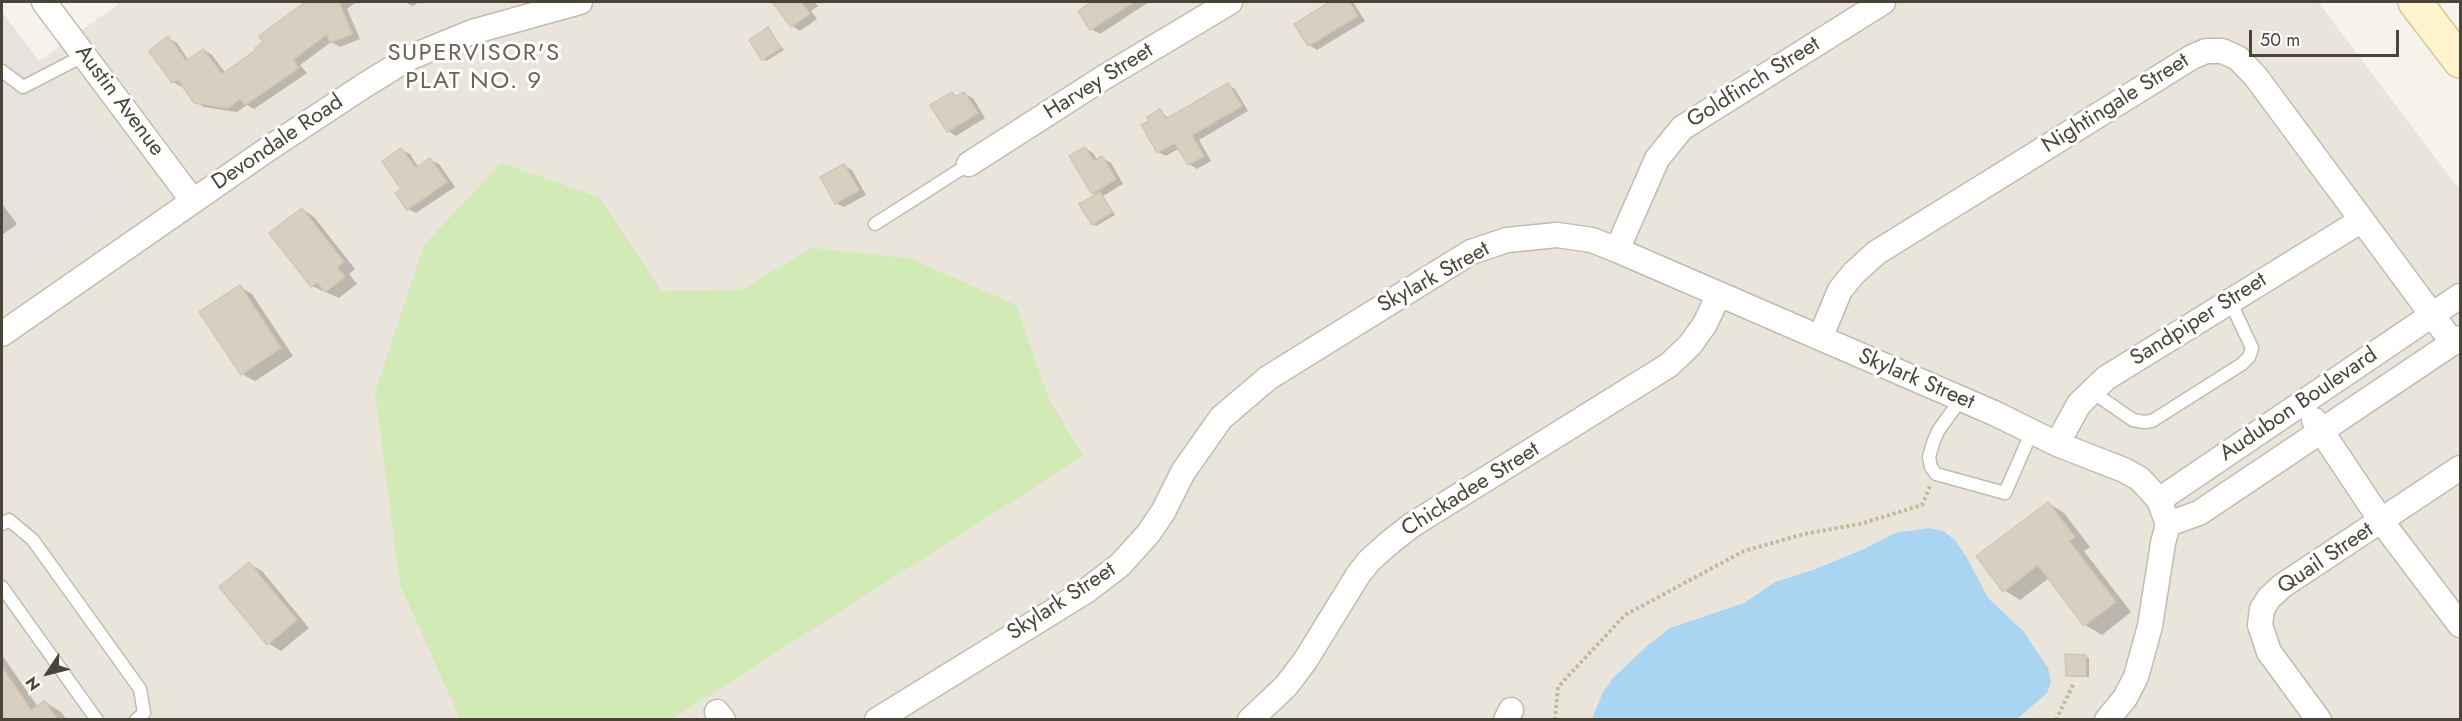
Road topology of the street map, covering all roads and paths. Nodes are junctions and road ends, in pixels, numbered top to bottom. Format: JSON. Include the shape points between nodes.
{"nodes":[{"id":1,"x":44,"y":2,"type":"edge"},
{"id":2,"x":580,"y":2,"type":"edge"},
{"id":3,"x":1230,"y":2,"type":"edge"},
{"id":4,"x":1883,"y":2,"type":"edge"},
{"id":5,"x":2415,"y":2,"type":"edge"},
{"id":6,"x":85,"y":55,"type":"junction"},
{"id":7,"x":2460,"y":61,"type":"edge"},
{"id":8,"x":2,"y":70,"type":"edge"},
{"id":9,"x":969,"y":164,"type":"joint"},
{"id":10,"x":193,"y":201,"type":"junction"},
{"id":11,"x":2362,"y":220,"type":"junction"},
{"id":12,"x":875,"y":224,"type":"dead end"},
{"id":13,"x":1617,"y":250,"type":"junction"},
{"id":14,"x":1719,"y":294,"type":"junction"},
{"id":15,"x":2460,"y":296,"type":"edge"},
{"id":16,"x":2230,"y":301,"type":"junction"},
{"id":17,"x":2432,"y":315,"type":"junction"},
{"id":18,"x":2,"y":334,"type":"edge"},
{"id":19,"x":1820,"y":338,"type":"junction"},
{"id":20,"x":2457,"y":340,"type":"edge"},
{"id":21,"x":2091,"y":391,"type":"junction"},
{"id":22,"x":1961,"y":399,"type":"junction"},
{"id":23,"x":2303,"y":403,"type":"junction"},
{"id":24,"x":2032,"y":431,"type":"junction"},
{"id":25,"x":2322,"y":432,"type":"junction"},
{"id":26,"x":2057,"y":444,"type":"junction"},
{"id":27,"x":2460,"y":468,"type":"edge"},
{"id":28,"x":1936,"y":474,"type":"junction"},
{"id":29,"x":2159,"y":500,"type":"junction"},
{"id":30,"x":2382,"y":522,"type":"junction"},
{"id":31,"x":2,"y":524,"type":"edge"},
{"id":32,"x":2168,"y":524,"type":"junction"},
{"id":33,"x":2,"y":586,"type":"edge"},
{"id":34,"x":2460,"y":625,"type":"edge"},
{"id":35,"x":2074,"y":683,"type":"dead end"},
{"id":36,"x":97,"y":720,"type":"edge"},
{"id":37,"x":136,"y":720,"type":"edge"},
{"id":38,"x":877,"y":720,"type":"edge"},
{"id":39,"x":1251,"y":720,"type":"edge"},
{"id":40,"x":1555,"y":720,"type":"edge"},
{"id":41,"x":2056,"y":720,"type":"edge"},
{"id":42,"x":2107,"y":720,"type":"edge"},
{"id":43,"x":2319,"y":720,"type":"edge"}],
"edges":[{"from":1,"to":6,"type":"street","name":"Austin Avenue"},
{"from":2,"to":10,"type":"street","name":"Devondale Road","via":[[472,32],[409,58]]},
{"from":3,"to":9,"type":"street","name":"Harvey Street"},
{"from":4,"to":13,"type":"street","name":"Goldfinch Street","via":[[1682,129],[1657,159]]},
{"from":5,"to":7,"type":"main road"},
{"from":6,"to":8,"type":"lane","via":[[24,87]]},
{"from":6,"to":10,"type":"street","name":"Austin Avenue"},
{"from":9,"to":12,"type":"lane"},
{"from":10,"to":18,"type":"street","name":"Devondale Road"},
{"from":11,"to":16,"type":"street","name":"Sandpiper Street"},
{"from":11,"to":17,"type":"street","name":"Nightingale Street"},
{"from":11,"to":19,"type":"street","name":"Nightingale Street","via":[[2256,77],[2238,58],[2222,51],[2206,51],[1876,253],[1840,290]]},
{"from":13,"to":14,"type":"street","name":"Skylark Street"},
{"from":13,"to":38,"type":"street","name":"Skylark Street","via":[[1592,240],[1557,235],[1488,244],[1286,365],[1221,418],[1183,472],[1148,534],[1120,565],[1086,591]]},
{"from":14,"to":19,"type":"street","name":"Skylark Street"},
{"from":14,"to":39,"type":"street","name":"Chickadee Street","via":[[1705,324],[1669,365],[1413,525],[1382,549],[1358,574],[1286,686]]},
{"from":15,"to":17,"type":"street","name":"Audubon Boulevard"},
{"from":16,"to":21,"type":"street","name":"Sandpiper Street","via":[[2137,357]]},
{"from":16,"to":21,"type":"lane","via":[[2252,348],[2242,364],[2152,421],[2133,420]]},
{"from":17,"to":20,"type":"street","name":"Nightingale Street"},
{"from":17,"to":23,"type":"street","name":"Audubon Boulevard"},
{"from":19,"to":22,"type":"street","name":"Skylark Street"},
{"from":20,"to":25,"type":"street","name":"Audubon Boulevard"},
{"from":21,"to":26,"type":"street","name":"Sandpiper Street","via":[[2079,404]]},
{"from":22,"to":24,"type":"street","name":"Skylark Street"},
{"from":22,"to":28,"type":"lane","via":[[1933,443],[1929,457]]},
{"from":23,"to":25,"type":"street","name":"Quail Street"},
{"from":23,"to":29,"type":"street","name":"Audubon Boulevard"},
{"from":24,"to":26,"type":"street","name":"Skylark Street"},
{"from":24,"to":28,"type":"lane","via":[[2005,492]]},
{"from":25,"to":30,"type":"street","name":"Quail Street"},
{"from":25,"to":32,"type":"street","name":"Audubon Boulevard","via":[[2199,513]]},
{"from":26,"to":29,"type":"street","name":"Skylark Street","via":[[2124,470],[2140,479]]},
{"from":27,"to":30,"type":"street","name":"Quail Street"},
{"from":28,"to":40,"type":"path","via":[[1922,505],[1860,525],[1804,534],[1744,551],[1625,615],[1558,687]]},
{"from":29,"to":32,"type":"street"},
{"from":30,"to":34,"type":"street","name":"Quail Street"},
{"from":30,"to":43,"type":"street","name":"Quail Street","via":[[2283,586],[2262,609],[2259,625],[2269,652]]},
{"from":31,"to":37,"type":"lane","via":[[9,520],[33,540],[140,689],[144,713]]},
{"from":32,"to":42,"type":"street","via":[[2150,626],[2136,677]]},
{"from":33,"to":36,"type":"lane"},
{"from":35,"to":41,"type":"path"}]}
